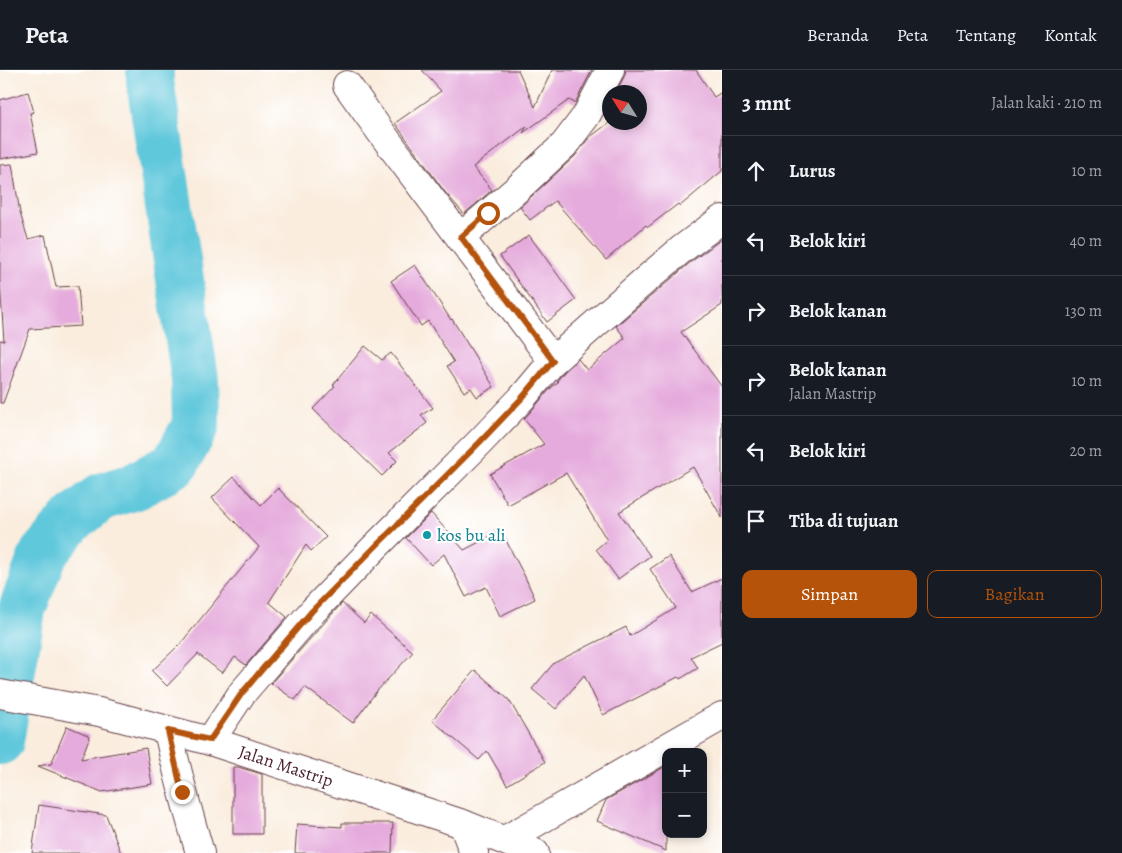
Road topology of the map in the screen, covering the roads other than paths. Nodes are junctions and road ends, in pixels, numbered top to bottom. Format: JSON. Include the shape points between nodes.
{"nodes":[{"id":1,"x":610,"y":70,"type":"edge"},
{"id":2,"x":347,"y":85,"type":"dead end"},
{"id":3,"x":722,"y":219,"type":"edge"},
{"id":4,"x":461,"y":237,"type":"junction"},
{"id":5,"x":553,"y":361,"type":"junction"},
{"id":6,"x":0,"y":694,"type":"edge"},
{"id":7,"x":722,"y":716,"type":"edge"},
{"id":8,"x":168,"y":731,"type":"junction"},
{"id":9,"x":210,"y":740,"type":"junction"},
{"id":10,"x":463,"y":824,"type":"junction"},
{"id":11,"x":505,"y":840,"type":"junction"},
{"id":12,"x":200,"y":853,"type":"edge"},
{"id":13,"x":474,"y":853,"type":"edge"},
{"id":14,"x":535,"y":853,"type":"edge"}],
"edges":[{"from":1,"to":4,"type":"street","via":[[586,116],[564,145]]},
{"from":2,"to":4,"type":"street"},
{"from":3,"to":5,"type":"street","via":[[643,282]]},
{"from":4,"to":5,"type":"street"},
{"from":5,"to":9,"type":"street","via":[[479,443],[312,611],[242,693]]},
{"from":6,"to":8,"type":"street","name":"Jalan Mastrip","via":[[100,712]]},
{"from":7,"to":11,"type":"street"},
{"from":8,"to":9,"type":"street","name":"Jalan Mastrip"},
{"from":8,"to":12,"type":"street"},
{"from":9,"to":10,"type":"street","name":"Jalan Mastrip"},
{"from":10,"to":11,"type":"street","name":"Jalan Mastrip"},
{"from":10,"to":13,"type":"street"},
{"from":11,"to":14,"type":"street","name":"Jalan Mastrip"}]}
